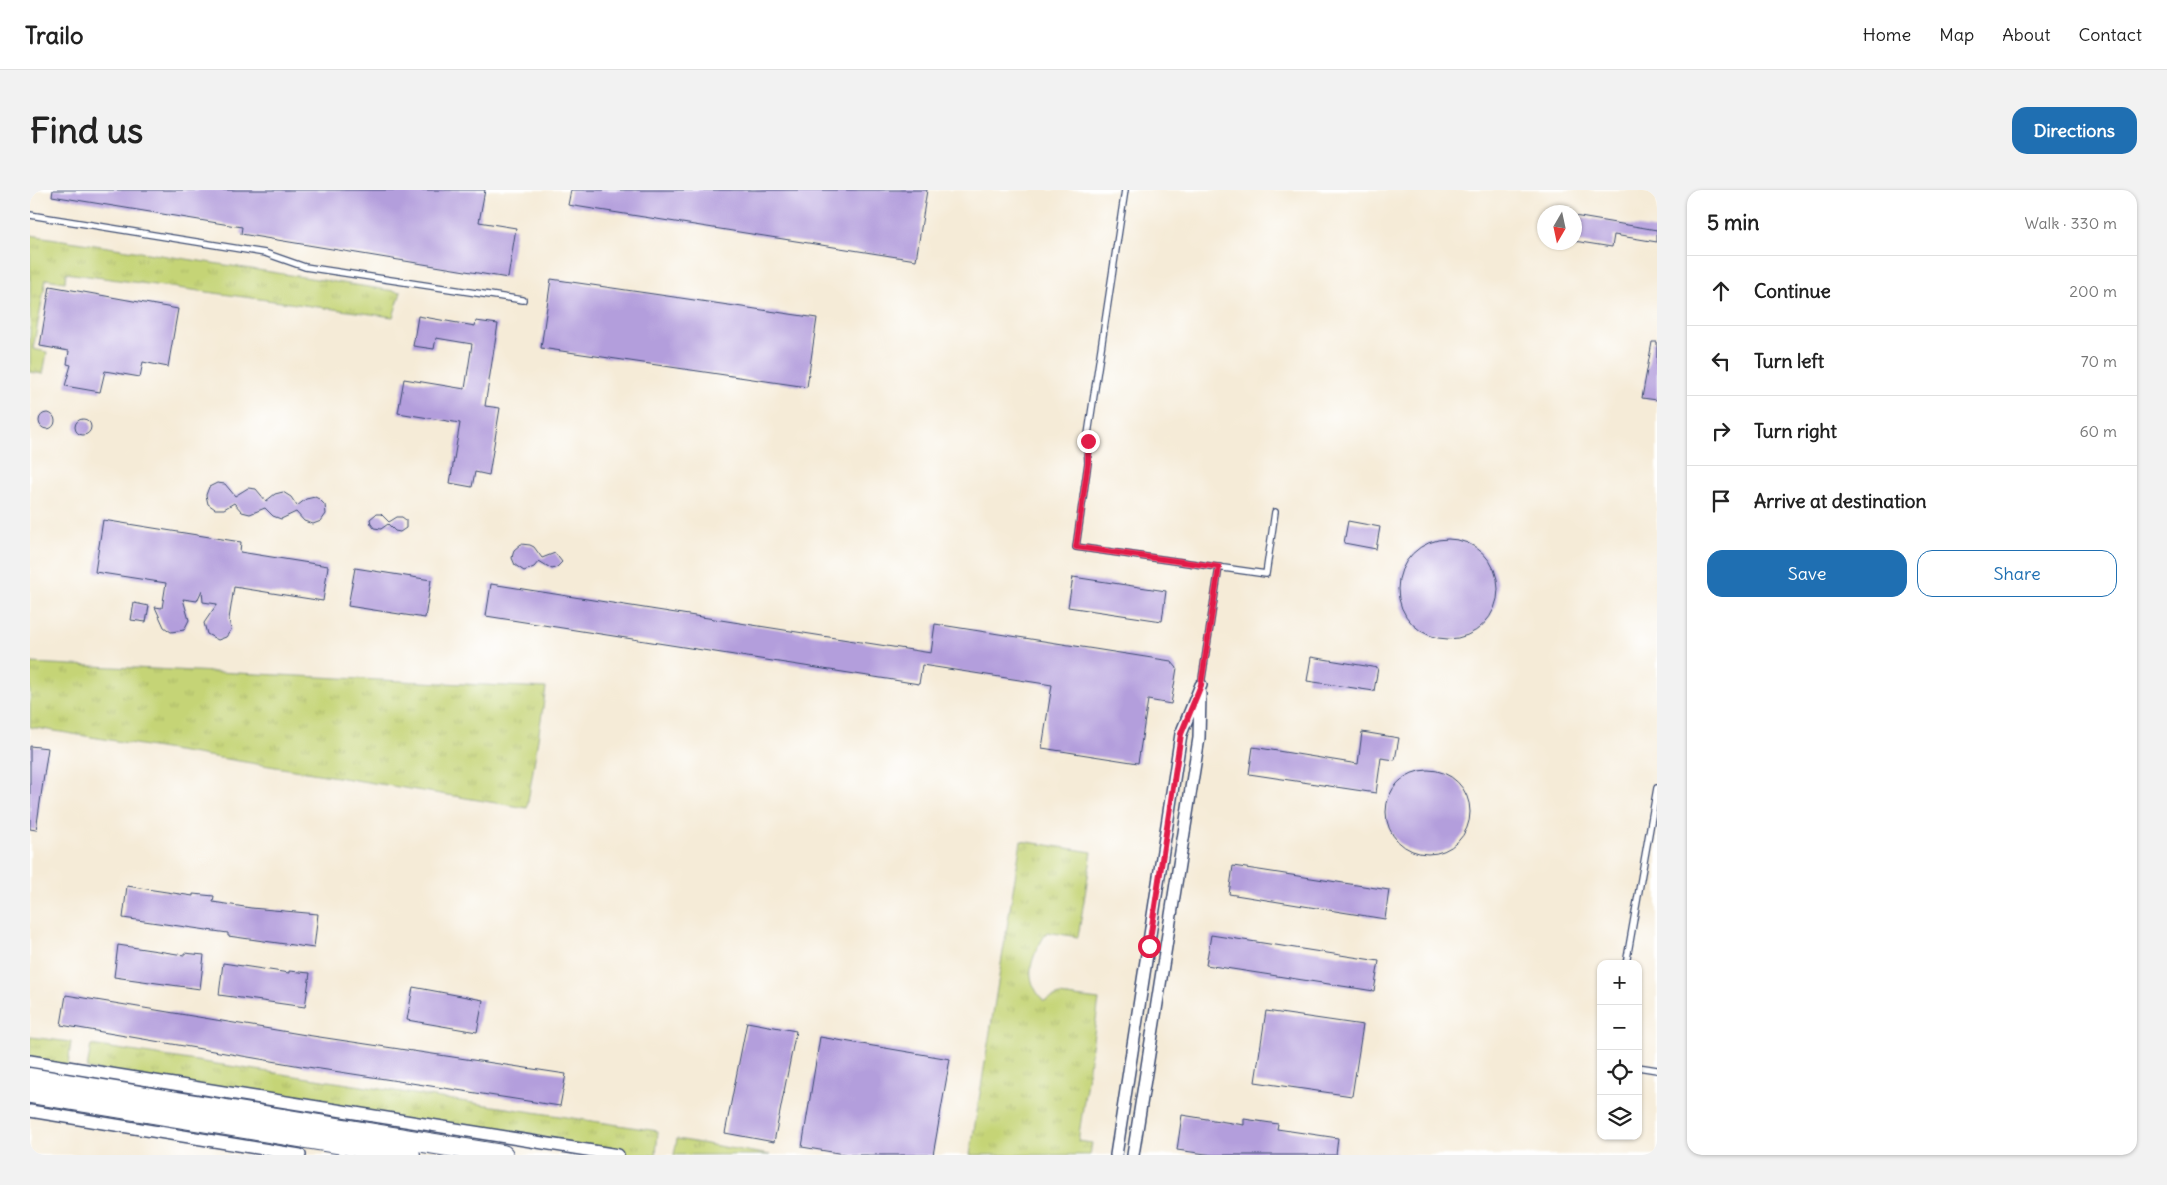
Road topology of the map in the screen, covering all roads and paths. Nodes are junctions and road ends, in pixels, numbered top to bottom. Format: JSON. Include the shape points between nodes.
{"nodes":[{"id":1,"x":1125,"y":190,"type":"edge"},
{"id":2,"x":30,"y":215,"type":"edge"},
{"id":3,"x":523,"y":300,"type":"dead end"},
{"id":4,"x":1275,"y":512,"type":"dead end"},
{"id":5,"x":1219,"y":567,"type":"junction"},
{"id":6,"x":1201,"y":685,"type":"junction"},
{"id":7,"x":1657,"y":788,"type":"edge"},
{"id":8,"x":1627,"y":960,"type":"edge"},
{"id":9,"x":30,"y":1060,"type":"edge"},
{"id":10,"x":1642,"y":1068,"type":"edge"},
{"id":11,"x":1657,"y":1070,"type":"edge"},
{"id":12,"x":30,"y":1078,"type":"edge"},
{"id":13,"x":30,"y":1093,"type":"edge"},
{"id":14,"x":30,"y":1111,"type":"edge"},
{"id":15,"x":300,"y":1155,"type":"edge"},
{"id":16,"x":410,"y":1155,"type":"edge"},
{"id":17,"x":503,"y":1155,"type":"edge"},
{"id":18,"x":618,"y":1155,"type":"edge"},
{"id":19,"x":1116,"y":1155,"type":"edge"},
{"id":20,"x":1133,"y":1155,"type":"edge"}],
"edges":[{"from":1,"to":5,"type":"lane","via":[[1088,441],[1076,547]]},
{"from":2,"to":3,"type":"lane","via":[[265,253],[305,267]]},
{"from":4,"to":5,"type":"lane","via":[[1266,574]]},
{"from":5,"to":6,"type":"lane"},
{"from":6,"to":19,"type":"street","via":[[1181,734]]},
{"from":6,"to":20,"type":"street","via":[[1199,738]]},
{"from":7,"to":8,"type":"lane"},
{"from":9,"to":18,"type":"street"},
{"from":10,"to":11,"type":"lane"},
{"from":12,"to":17,"type":"highway"},
{"from":13,"to":16,"type":"highway"},
{"from":14,"to":15,"type":"street"}]}
